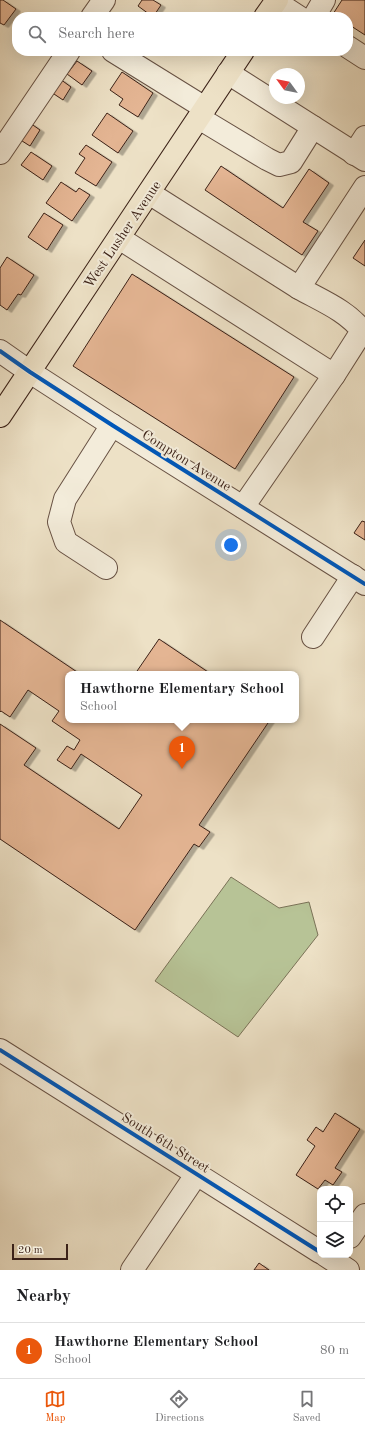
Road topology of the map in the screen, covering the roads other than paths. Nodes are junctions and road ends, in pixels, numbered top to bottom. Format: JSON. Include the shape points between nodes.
{"nodes":[{"id":1,"x":104,"y":0,"type":"edge"},
{"id":2,"x":324,"y":0,"type":"edge"},
{"id":3,"x":273,"y":6,"type":"edge"},
{"id":4,"x":96,"y":12,"type":"edge"},
{"id":5,"x":287,"y":12,"type":"edge"},
{"id":6,"x":317,"y":12,"type":"edge"},
{"id":7,"x":353,"y":50,"type":"edge"},
{"id":8,"x":66,"y":56,"type":"edge"},
{"id":9,"x":120,"y":56,"type":"edge"},
{"id":10,"x":240,"y":56,"type":"edge"},
{"id":11,"x":365,"y":58,"type":"edge"},
{"id":12,"x":228,"y":73,"type":"junction"},
{"id":13,"x":202,"y":113,"type":"junction"},
{"id":14,"x":313,"y":126,"type":"junction"},
{"id":15,"x":361,"y":150,"type":"edge"},
{"id":16,"x":0,"y":153,"type":"edge"},
{"id":17,"x":365,"y":187,"type":"edge"},
{"id":18,"x":149,"y":193,"type":"junction"},
{"id":19,"x":118,"y":238,"type":"junction"},
{"id":20,"x":299,"y":288,"type":"junction"},
{"id":21,"x":0,"y":351,"type":"edge"},
{"id":22,"x":30,"y":372,"type":"junction"},
{"id":23,"x":334,"y":375,"type":"junction"},
{"id":24,"x":0,"y":416,"type":"edge"},
{"id":25,"x":112,"y":425,"type":"junction"},
{"id":26,"x":243,"y":507,"type":"junction"},
{"id":27,"x":106,"y":568,"type":"dead end"},
{"id":28,"x":359,"y":580,"type":"edge"},
{"id":29,"x":313,"y":637,"type":"dead end"},
{"id":30,"x":0,"y":1050,"type":"edge"},
{"id":31,"x":196,"y":1175,"type":"junction"},
{"id":32,"x":365,"y":1215,"type":"edge"},
{"id":33,"x":353,"y":1233,"type":"edge"},
{"id":34,"x":333,"y":1259,"type":"edge"},
{"id":35,"x":132,"y":1270,"type":"edge"}],
"edges":[{"from":1,"to":4,"type":"street"},
{"from":2,"to":6,"type":"street"},
{"from":3,"to":5,"type":"street"},
{"from":7,"to":11,"type":"street"},
{"from":8,"to":16,"type":"street"},
{"from":9,"to":13,"type":"street"},
{"from":10,"to":12,"type":"main road","name":"West Lusher Avenue"},
{"from":12,"to":13,"type":"main road","name":"West Lusher Avenue"},
{"from":12,"to":14,"type":"street"},
{"from":13,"to":14,"type":"street","via":[[279,165],[291,162]]},
{"from":13,"to":18,"type":"main road","name":"West Lusher Avenue"},
{"from":14,"to":15,"type":"street"},
{"from":17,"to":20,"type":"street"},
{"from":18,"to":19,"type":"main road","name":"West Lusher Avenue"},
{"from":18,"to":20,"type":"street"},
{"from":19,"to":22,"type":"main road","name":"West Lusher Avenue"},
{"from":19,"to":23,"type":"street"},
{"from":20,"to":23,"type":"street","via":[[348,316],[362,331]]},
{"from":21,"to":22,"type":"street","name":"Compton Avenue"},
{"from":22,"to":24,"type":"main road","name":"West Lusher Avenue"},
{"from":22,"to":25,"type":"street","name":"Compton Avenue"},
{"from":23,"to":26,"type":"street"},
{"from":25,"to":26,"type":"street","name":"Compton Avenue"},
{"from":25,"to":27,"type":"street","via":[[65,499],[59,522],[66,542]]},
{"from":26,"to":28,"type":"street","name":"Compton Avenue"},
{"from":28,"to":29,"type":"street"},
{"from":30,"to":31,"type":"street","name":"South 6th Street"},
{"from":31,"to":34,"type":"street","name":"South 6th Street"},
{"from":31,"to":35,"type":"street"},
{"from":32,"to":33,"type":"street"}]}
